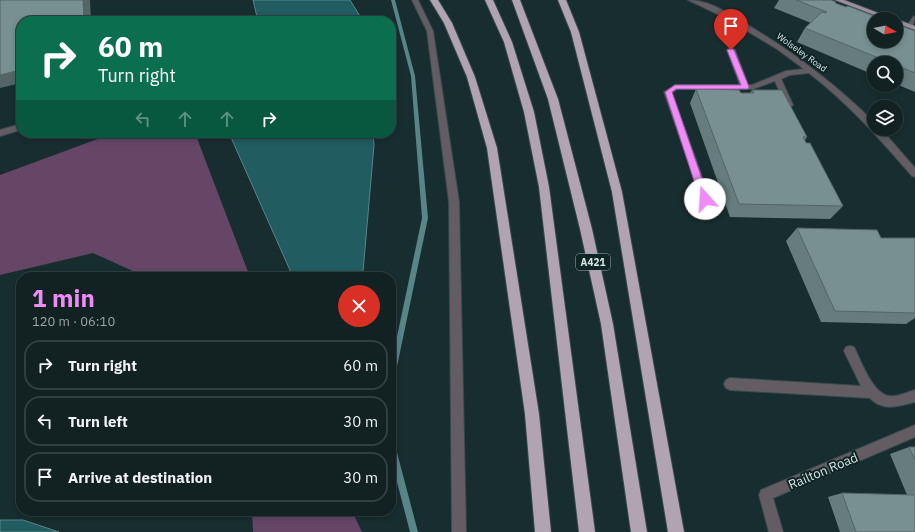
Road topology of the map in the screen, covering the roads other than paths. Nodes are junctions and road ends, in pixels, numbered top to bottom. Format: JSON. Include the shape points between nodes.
{"nodes":[{"id":1,"x":415,"y":0,"type":"edge"},
{"id":2,"x":434,"y":0,"type":"edge"},
{"id":3,"x":489,"y":0,"type":"edge"},
{"id":4,"x":516,"y":0,"type":"edge"},
{"id":5,"x":562,"y":0,"type":"edge"},
{"id":6,"x":691,"y":0,"type":"edge"},
{"id":7,"x":838,"y":0,"type":"edge"},
{"id":8,"x":706,"y":3,"type":"edge"},
{"id":9,"x":871,"y":12,"type":"edge"},
{"id":10,"x":915,"y":18,"type":"edge"},
{"id":11,"x":912,"y":27,"type":"edge"},
{"id":12,"x":731,"y":50,"type":"dead end"},
{"id":13,"x":812,"y":70,"type":"junction"},
{"id":14,"x":777,"y":78,"type":"junction"},
{"id":15,"x":745,"y":87,"type":"junction"},
{"id":16,"x":793,"y":114,"type":"edge"},
{"id":17,"x":867,"y":120,"type":"edge"},
{"id":18,"x":16,"y":128,"type":"edge"},
{"id":19,"x":0,"y":132,"type":"edge"},
{"id":20,"x":882,"y":136,"type":"edge"},
{"id":21,"x":915,"y":174,"type":"edge"},
{"id":22,"x":705,"y":199,"type":"dead end"},
{"id":23,"x":850,"y":351,"type":"dead end"},
{"id":24,"x":730,"y":384,"type":"dead end"},
{"id":25,"x":871,"y":392,"type":"junction"},
{"id":26,"x":915,"y":396,"type":"edge"},
{"id":27,"x":915,"y":431,"type":"edge"},
{"id":28,"x":459,"y":532,"type":"edge"},
{"id":29,"x":543,"y":532,"type":"edge"},
{"id":30,"x":587,"y":532,"type":"edge"},
{"id":31,"x":639,"y":532,"type":"edge"},
{"id":32,"x":676,"y":532,"type":"edge"},
{"id":33,"x":776,"y":532,"type":"edge"}],
"edges":[{"from":1,"to":28,"type":"street","via":[[430,31],[454,202]]},
{"from":2,"to":29,"type":"highway","via":[[448,23],[471,77],[492,148],[532,414]]},
{"from":3,"to":30,"type":"highway","via":[[508,42],[529,112],[544,187]]},
{"from":4,"to":31,"type":"highway","number":"A421","via":[[553,98],[588,236],[607,324]]},
{"from":5,"to":32,"type":"highway","via":[[576,32],[617,192]]},
{"from":6,"to":8,"type":"street","name":"Wolseley Road"},
{"from":7,"to":9,"type":"main road"},
{"from":8,"to":13,"type":"street","name":"Wolseley Road","via":[[766,38]]},
{"from":10,"to":11,"type":"street"},
{"from":12,"to":15,"type":"street"},
{"from":13,"to":14,"type":"street","via":[[789,73]]},
{"from":13,"to":17,"type":"street","name":"Wolseley Road"},
{"from":14,"to":15,"type":"street","via":[[753,87]]},
{"from":14,"to":16,"type":"street"},
{"from":15,"to":22,"type":"street","via":[[675,87],[668,92]]},
{"from":18,"to":19,"type":"street"},
{"from":20,"to":21,"type":"street","name":"Wolseley Road"},
{"from":23,"to":25,"type":"street"},
{"from":24,"to":25,"type":"street"},
{"from":25,"to":26,"type":"street","via":[[880,400],[890,402]]},
{"from":27,"to":33,"type":"street","name":"Railton Road","via":[[766,496]]}]}
